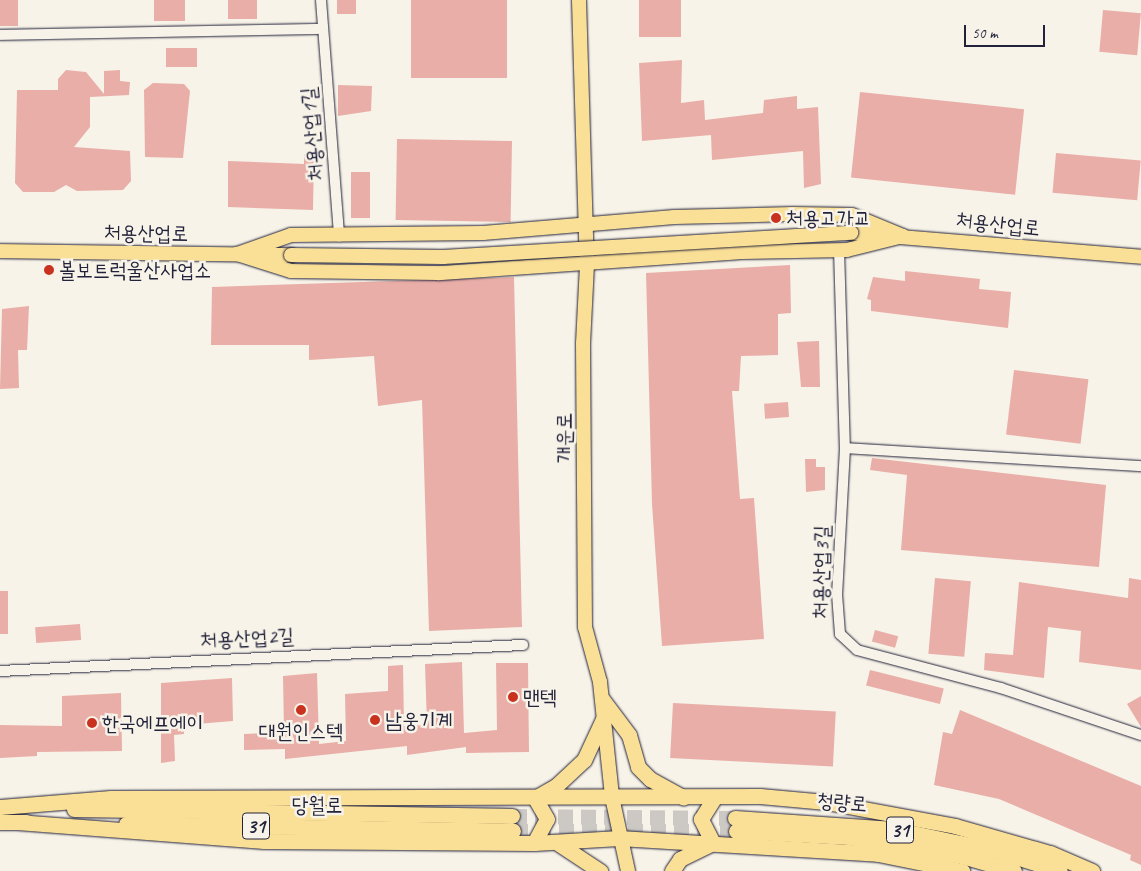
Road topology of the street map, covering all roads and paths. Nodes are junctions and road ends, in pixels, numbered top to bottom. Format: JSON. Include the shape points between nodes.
{"nodes":[{"id":1,"x":321,"y":0,"type":"edge"},
{"id":2,"x":579,"y":0,"type":"edge"},
{"id":3,"x":323,"y":29,"type":"junction"},
{"id":4,"x":0,"y":35,"type":"edge"},
{"id":5,"x":586,"y":226,"type":"junction"},
{"id":6,"x":339,"y":236,"type":"junction"},
{"id":7,"x":903,"y":236,"type":"junction"},
{"id":8,"x":839,"y":249,"type":"junction"},
{"id":9,"x":0,"y":251,"type":"edge"},
{"id":10,"x":237,"y":254,"type":"junction"},
{"id":11,"x":1141,"y":257,"type":"edge"},
{"id":12,"x":587,"y":265,"type":"junction"},
{"id":13,"x":845,"y":448,"type":"junction"},
{"id":14,"x":1141,"y":466,"type":"edge"},
{"id":15,"x":523,"y":645,"type":"dead end"},
{"id":16,"x":0,"y":671,"type":"edge"},
{"id":17,"x":602,"y":699,"type":"junction"},
{"id":18,"x":604,"y":717,"type":"junction"},
{"id":19,"x":1141,"y":736,"type":"edge"},
{"id":20,"x":612,"y":797,"type":"junction"},
{"id":21,"x":684,"y":797,"type":"junction"},
{"id":22,"x":715,"y":797,"type":"junction"},
{"id":23,"x":534,"y":798,"type":"junction"},
{"id":24,"x":0,"y":808,"type":"edge"},
{"id":25,"x":0,"y":822,"type":"edge"},
{"id":26,"x":17,"y":822,"type":"junction"},
{"id":27,"x":620,"y":838,"type":"junction"},
{"id":28,"x":556,"y":842,"type":"junction"},
{"id":29,"x":534,"y":843,"type":"junction"},
{"id":30,"x":713,"y":843,"type":"junction"},
{"id":31,"x":600,"y":871,"type":"edge"},
{"id":32,"x":628,"y":871,"type":"edge"},
{"id":33,"x":672,"y":871,"type":"edge"},
{"id":34,"x":962,"y":871,"type":"edge"},
{"id":35,"x":1014,"y":871,"type":"edge"},
{"id":36,"x":1060,"y":871,"type":"edge"},
{"id":37,"x":1092,"y":871,"type":"edge"}],
"edges":[{"from":1,"to":3,"type":"street","name":"처용산업1길"},
{"from":2,"to":5,"type":"main road","name":"개운로"},
{"from":3,"to":4,"type":"street"},
{"from":3,"to":6,"type":"street","name":"처용산업1길"},
{"from":5,"to":6,"type":"main road"},
{"from":5,"to":7,"type":"main road","via":[[674,217],[852,215]]},
{"from":5,"to":12,"type":"main road","name":"개운로"},
{"from":6,"to":10,"type":"main road","via":[[291,236]]},
{"from":7,"to":8,"type":"main road"},
{"from":7,"to":10,"type":"main road","name":"처용산업로","bridge":true,"via":[[851,233],[443,257]]},
{"from":7,"to":11,"type":"main road","name":"처용산업로"},
{"from":8,"to":12,"type":"main road","via":[[742,252]]},
{"from":8,"to":13,"type":"street","name":"처용산업3길"},
{"from":9,"to":10,"type":"main road","name":"처용산업로"},
{"from":10,"to":12,"type":"main road","via":[[291,271],[438,273]]},
{"from":12,"to":17,"type":"main road","name":"개운로","via":[[583,343],[585,627]]},
{"from":13,"to":14,"type":"street"},
{"from":13,"to":19,"type":"street","name":"처용산업3길","via":[[836,594],[838,624],[846,644],[1079,712]]},
{"from":15,"to":16,"type":"street","name":"처용산업2길"},
{"from":17,"to":18,"type":"main road","name":"개운로"},
{"from":17,"to":21,"type":"highway","via":[[628,735],[638,767],[650,779]]},
{"from":18,"to":20,"type":"main road","name":"개운로"},
{"from":18,"to":23,"type":"highway","via":[[584,760],[556,786]]},
{"from":20,"to":21,"type":"highway"},
{"from":20,"to":23,"type":"highway"},
{"from":20,"to":27,"type":"main road","name":"개운로"},
{"from":21,"to":22,"type":"highway"},
{"from":22,"to":30,"type":"highway","via":[[701,819]]},
{"from":22,"to":37,"type":"highway","via":[[826,802],[955,826],[1050,853]]},
{"from":23,"to":24,"type":"highway","via":[[111,798]]},
{"from":23,"to":29,"type":"highway","via":[[547,819]]},
{"from":24,"to":26,"type":"highway","name":"당월로","number":"31","via":[[512,823]]},
{"from":25,"to":26,"type":"highway","name":"당월로","number":"31"},
{"from":26,"to":29,"type":"highway","via":[[264,841]]},
{"from":27,"to":28,"type":"highway"},
{"from":27,"to":30,"type":"highway"},
{"from":27,"to":32,"type":"main road","name":"개운로"},
{"from":28,"to":29,"type":"highway"},
{"from":28,"to":31,"type":"highway"},
{"from":30,"to":33,"type":"highway","via":[[680,859]]},
{"from":30,"to":34,"type":"highway","via":[[878,854]]},
{"from":35,"to":36,"type":"highway","name":"청량로","number":"31","via":[[962,856],[849,837],[735,825],[902,830],[994,850]]}]}
